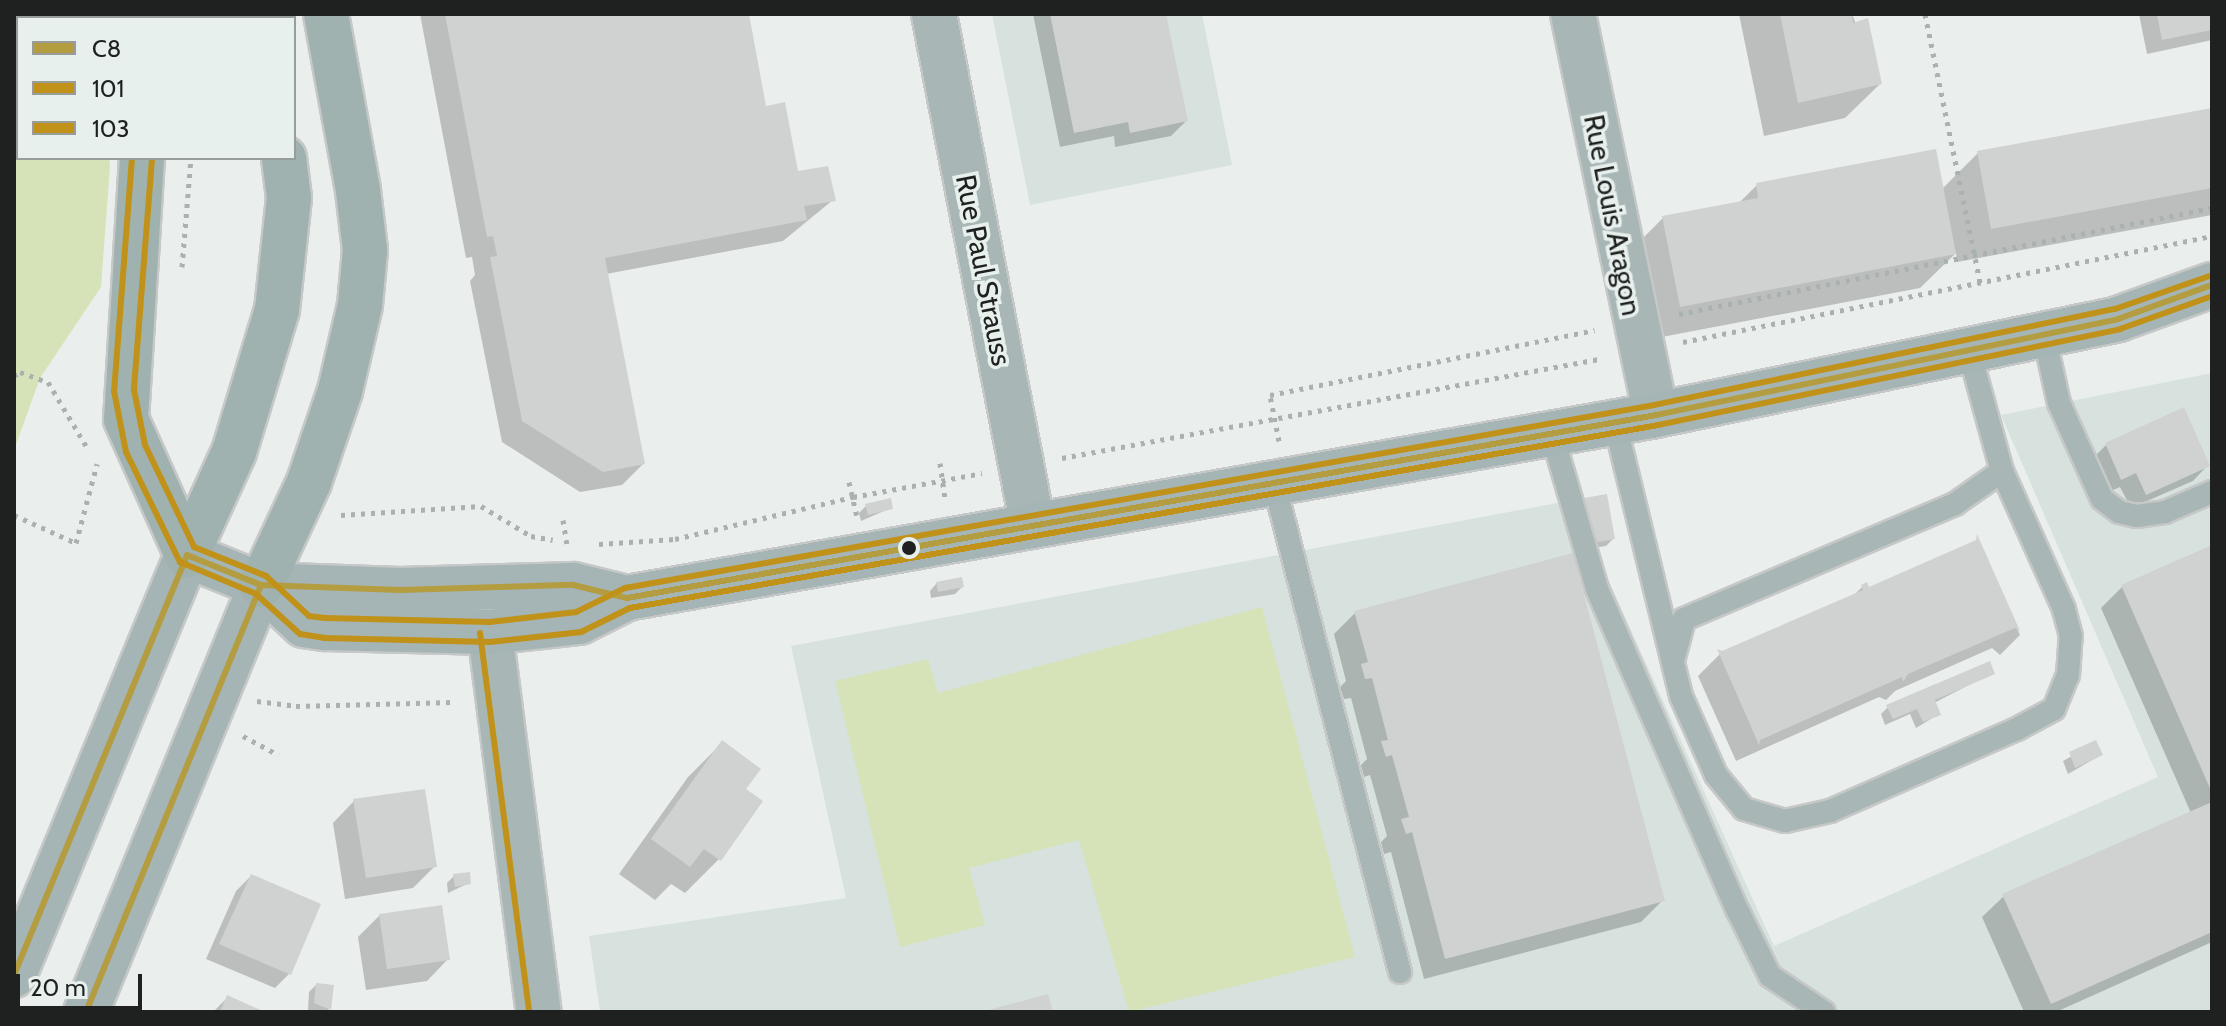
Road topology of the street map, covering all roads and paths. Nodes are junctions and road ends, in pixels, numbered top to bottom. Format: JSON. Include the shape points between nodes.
{"nodes":[{"id":1,"x":326,"y":14,"type":"edge"},
{"id":2,"x":934,"y":14,"type":"edge"},
{"id":3,"x":1573,"y":14,"type":"edge"},
{"id":4,"x":1925,"y":14,"type":"edge"},
{"id":5,"x":142,"y":160,"type":"edge"},
{"id":6,"x":284,"y":160,"type":"edge"},
{"id":7,"x":2212,"y":208,"type":"edge"},
{"id":8,"x":2212,"y":236,"type":"edge"},
{"id":9,"x":1974,"y":256,"type":"junction"},
{"id":10,"x":1980,"y":283,"type":"junction"},
{"id":11,"x":2212,"y":285,"type":"edge"},
{"id":12,"x":2044,"y":335,"type":"junction"},
{"id":13,"x":1637,"y":337,"type":"junction"},
{"id":14,"x":1969,"y":350,"type":"junction"},
{"id":15,"x":14,"y":376,"type":"edge"},
{"id":16,"x":1270,"y":395,"type":"dead end"},
{"id":17,"x":1636,"y":419,"type":"junction"},
{"id":18,"x":1552,"y":434,"type":"junction"},
{"id":19,"x":940,"y":463,"type":"dead end"},
{"id":20,"x":1022,"y":466,"type":"junction"},
{"id":21,"x":2002,"y":471,"type":"junction"},
{"id":22,"x":942,"y":481,"type":"junction"},
{"id":23,"x":849,"y":482,"type":"dead end"},
{"id":24,"x":1274,"y":483,"type":"junction"},
{"id":25,"x":2212,"y":492,"type":"edge"},
{"id":26,"x":853,"y":497,"type":"junction"},
{"id":27,"x":299,"y":503,"type":"junction"},
{"id":28,"x":947,"y":506,"type":"dead end"},
{"id":29,"x":14,"y":515,"type":"edge"},
{"id":30,"x":859,"y":523,"type":"dead end"},
{"id":31,"x":1033,"y":526,"type":"junction"},
{"id":32,"x":578,"y":544,"type":"dead end"},
{"id":33,"x":589,"y":545,"type":"dead end"},
{"id":34,"x":187,"y":555,"type":"junction"},
{"id":35,"x":261,"y":585,"type":"junction"},
{"id":36,"x":627,"y":598,"type":"junction"},
{"id":37,"x":490,"y":632,"type":"junction"},
{"id":38,"x":1673,"y":662,"type":"junction"},
{"id":39,"x":1400,"y":972,"type":"dead end"},
{"id":40,"x":14,"y":975,"type":"edge"},
{"id":41,"x":86,"y":1012,"type":"edge"},
{"id":42,"x":539,"y":1012,"type":"edge"},
{"id":43,"x":1824,"y":1012,"type":"edge"}],
"edges":[{"from":1,"to":27,"type":"highway","via":[[365,250],[360,305],[340,391]]},
{"from":2,"to":20,"type":"street","name":"Rue Paul Strauss"},
{"from":3,"to":13,"type":"street","name":"Rue Louis Aragon"},
{"from":4,"to":9,"type":"path"},
{"from":5,"to":34,"type":"highway","via":[[126,419]]},
{"from":6,"to":34,"type":"highway","via":[[289,198],[277,310],[234,452]]},
{"from":7,"to":9,"type":"path"},
{"from":8,"to":10,"type":"path"},
{"from":9,"to":10,"type":"path"},
{"from":9,"to":13,"type":"path"},
{"from":10,"to":13,"type":"path"},
{"from":11,"to":12,"type":"street","via":[[2118,319]]},
{"from":12,"to":14,"type":"street"},
{"from":12,"to":25,"type":"lane","via":[[2059,403],[2102,499],[2119,512],[2137,516],[2165,512]]},
{"from":13,"to":16,"type":"path"},
{"from":13,"to":17,"type":"street","name":"Rue Louis Aragon"},
{"from":13,"to":20,"type":"path"},
{"from":14,"to":17,"type":"street"},
{"from":14,"to":21,"type":"lane"},
{"from":15,"to":29,"type":"path","via":[[20,372],[48,382],[98,465],[76,543]]},
{"from":17,"to":18,"type":"street"},
{"from":17,"to":38,"type":"lane"},
{"from":18,"to":24,"type":"street"},
{"from":18,"to":43,"type":"lane","via":[[1597,589],[1738,911],[1770,976]]},
{"from":19,"to":22,"type":"path"},
{"from":20,"to":22,"type":"path"},
{"from":20,"to":31,"type":"street","name":"Rue Paul Strauss"},
{"from":21,"to":38,"type":"lane","via":[[1955,504],[1684,619]]},
{"from":21,"to":38,"type":"lane","via":[[2071,636],[2068,675],[2054,709],[1830,811],[1785,821],[1744,809],[1716,775],[1681,696]]},
{"from":22,"to":26,"type":"path"},
{"from":22,"to":28,"type":"path"},
{"from":23,"to":26,"type":"path"},
{"from":24,"to":31,"type":"street"},
{"from":24,"to":39,"type":"lane"},
{"from":26,"to":30,"type":"path"},
{"from":26,"to":33,"type":"path","via":[[675,539]]},
{"from":27,"to":32,"type":"path","via":[[356,516],[481,506],[531,536]]},
{"from":27,"to":35,"type":"highway"},
{"from":31,"to":36,"type":"street"},
{"from":34,"to":35,"type":"street"},
{"from":34,"to":40,"type":"street"},
{"from":35,"to":36,"type":"street","via":[[400,590],[573,585]]},
{"from":35,"to":37,"type":"street","via":[[304,625]]},
{"from":35,"to":41,"type":"street"},
{"from":36,"to":37,"type":"street","via":[[579,622]]},
{"from":37,"to":42,"type":"street"}]}
